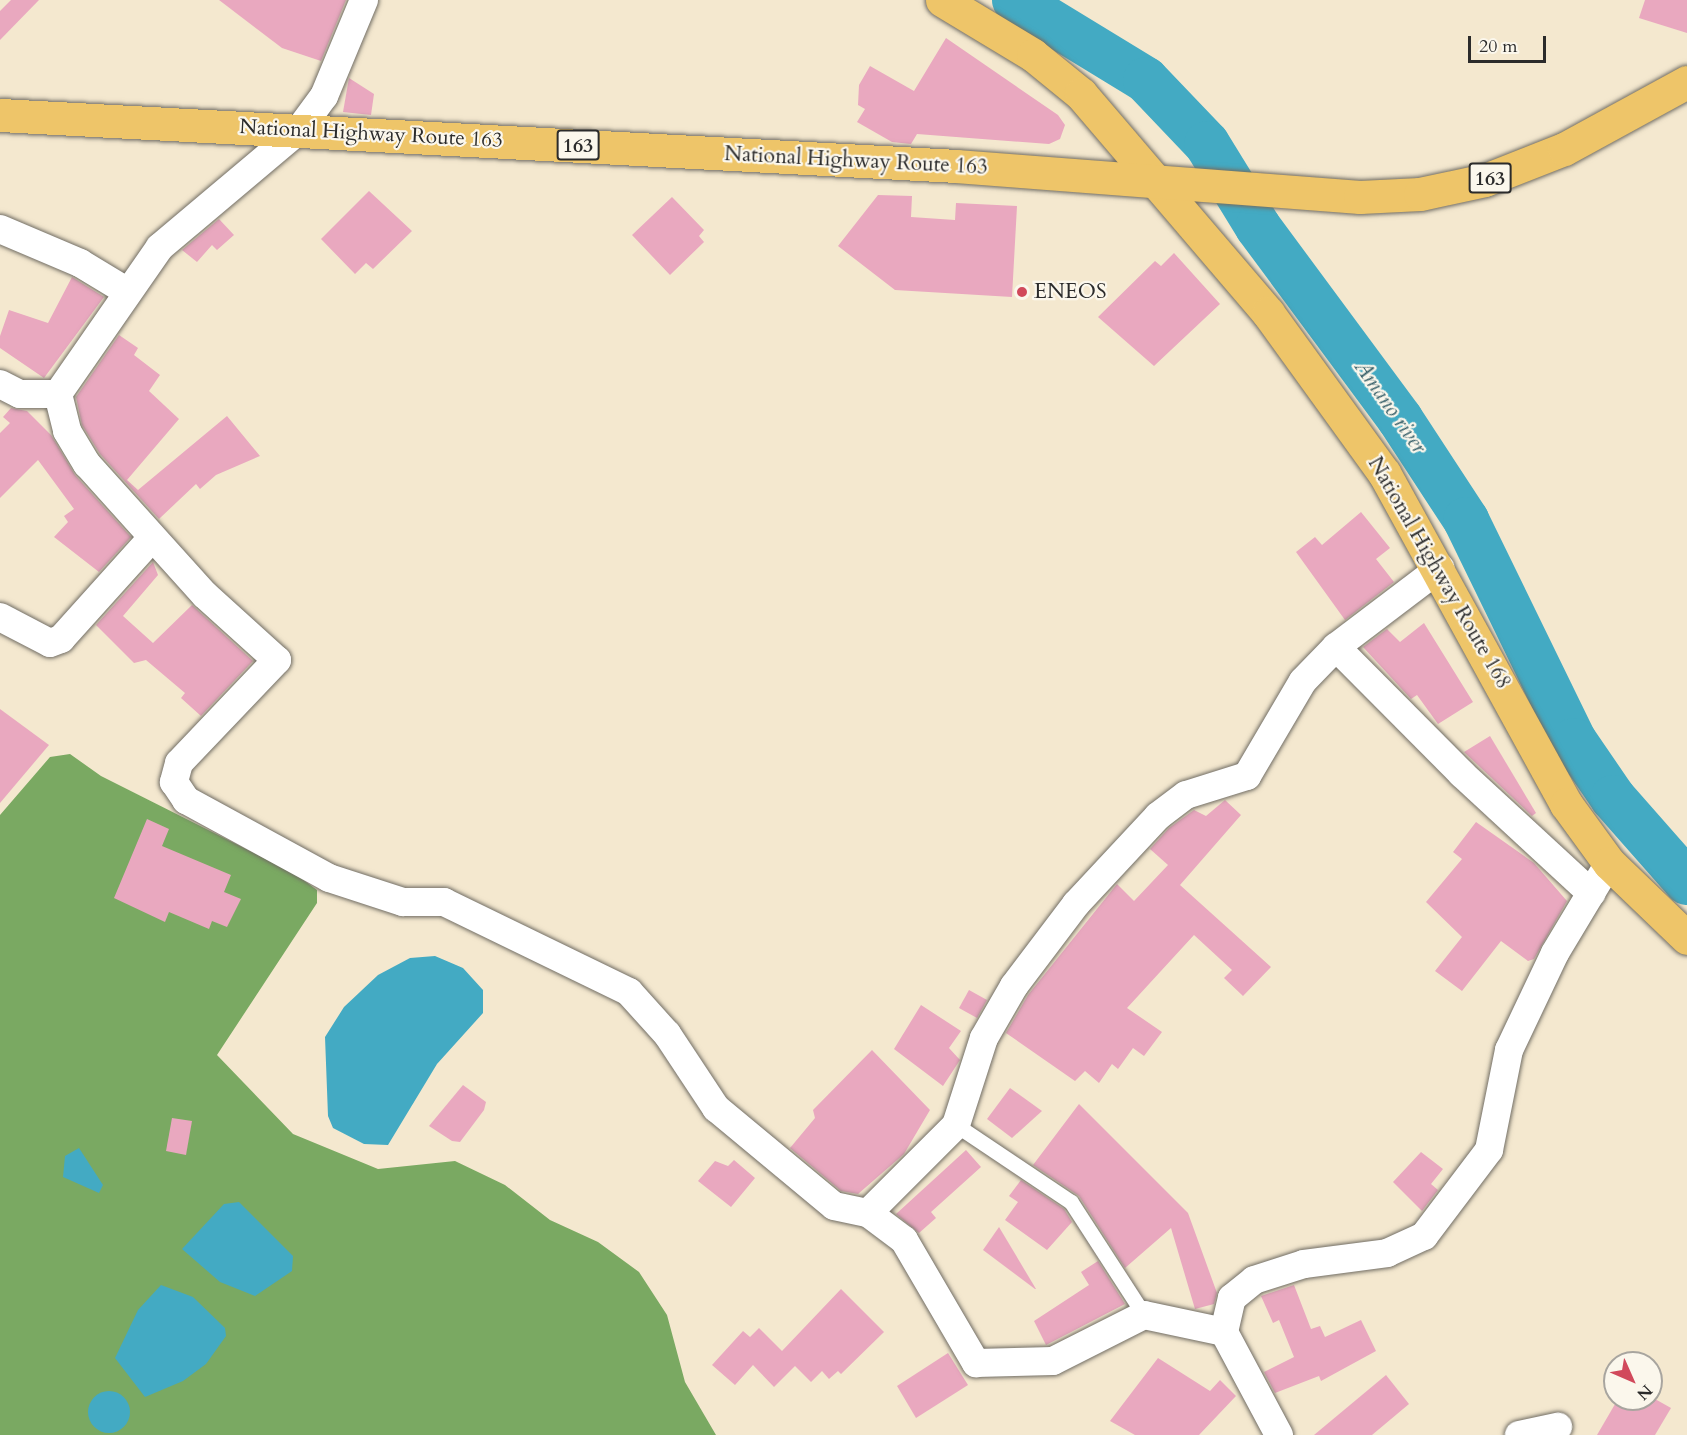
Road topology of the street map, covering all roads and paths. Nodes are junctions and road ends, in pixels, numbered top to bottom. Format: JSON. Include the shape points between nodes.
{"nodes":[{"id":1,"x":364,"y":0,"type":"edge"},
{"id":2,"x":942,"y":0,"type":"edge"},
{"id":3,"x":1687,"y":82,"type":"edge"},
{"id":4,"x":0,"y":115,"type":"edge"},
{"id":5,"x":299,"y":130,"type":"junction"},
{"id":6,"x":1155,"y":180,"type":"junction"},
{"id":7,"x":0,"y":230,"type":"edge"},
{"id":8,"x":128,"y":292,"type":"junction"},
{"id":9,"x":0,"y":384,"type":"edge"},
{"id":10,"x":58,"y":394,"type":"junction"},
{"id":11,"x":151,"y":539,"type":"junction"},
{"id":12,"x":1440,"y":568,"type":"junction"},
{"id":13,"x":0,"y":617,"type":"edge"},
{"id":14,"x":1336,"y":647,"type":"junction"},
{"id":15,"x":1609,"y":863,"type":"junction"},
{"id":16,"x":1592,"y":893,"type":"junction"},
{"id":17,"x":1687,"y":938,"type":"edge"},
{"id":18,"x":956,"y":1125,"type":"junction"},
{"id":19,"x":868,"y":1214,"type":"junction"},
{"id":20,"x":1144,"y":1315,"type":"junction"},
{"id":21,"x":1224,"y":1332,"type":"junction"},
{"id":22,"x":1558,"y":1426,"type":"dead end"},
{"id":23,"x":1279,"y":1435,"type":"edge"},
{"id":24,"x":1519,"y":1435,"type":"edge"}],
"edges":[{"from":1,"to":5,"type":"street","via":[[324,96]]},
{"from":2,"to":6,"type":"highway","name":"National Highway Route 168","via":[[1033,55],[1081,94]]},
{"from":3,"to":6,"type":"highway","name":"National Highway Route 163","number":"163","via":[[1564,149],[1485,180],[1420,194],[1274,190]]},
{"from":4,"to":5,"type":"highway","name":"National Highway Route 163","number":"163"},
{"from":5,"to":6,"type":"highway","name":"National Highway Route 163","number":"163"},
{"from":5,"to":8,"type":"street","via":[[189,219]]},
{"from":6,"to":12,"type":"highway","name":"National Highway Route 168","via":[[1317,375]]},
{"from":7,"to":8,"type":"street","via":[[80,263]]},
{"from":8,"to":10,"type":"street"},
{"from":9,"to":10,"type":"street","via":[[20,394]]},
{"from":10,"to":11,"type":"street","via":[[67,431],[87,464]]},
{"from":11,"to":13,"type":"street","via":[[60,639],[50,643]]},
{"from":11,"to":19,"type":"street","via":[[277,660],[179,763],[174,782],[186,800],[329,878],[403,902],[444,902],[628,992],[667,1034],[716,1108],[834,1206]]},
{"from":12,"to":14,"type":"street"},
{"from":12,"to":15,"type":"highway","name":"National Highway Route 168","via":[[1566,804]]},
{"from":14,"to":16,"type":"street","via":[[1462,774]]},
{"from":14,"to":18,"type":"street","via":[[1303,681],[1247,776],[1186,795],[1158,816],[1052,931],[984,1038]]},
{"from":15,"to":16,"type":"street"},
{"from":15,"to":17,"type":"highway","name":"National Highway Route 168"},
{"from":16,"to":21,"type":"street","via":[[1509,1050],[1489,1150],[1424,1236],[1387,1253],[1304,1264],[1254,1280],[1232,1298]]},
{"from":18,"to":19,"type":"street"},
{"from":18,"to":20,"type":"lane","via":[[1071,1202]]},
{"from":19,"to":20,"type":"street","via":[[904,1240],[976,1363],[1053,1361]]},
{"from":20,"to":21,"type":"street"},
{"from":21,"to":23,"type":"street"},
{"from":22,"to":24,"type":"street"}]}
